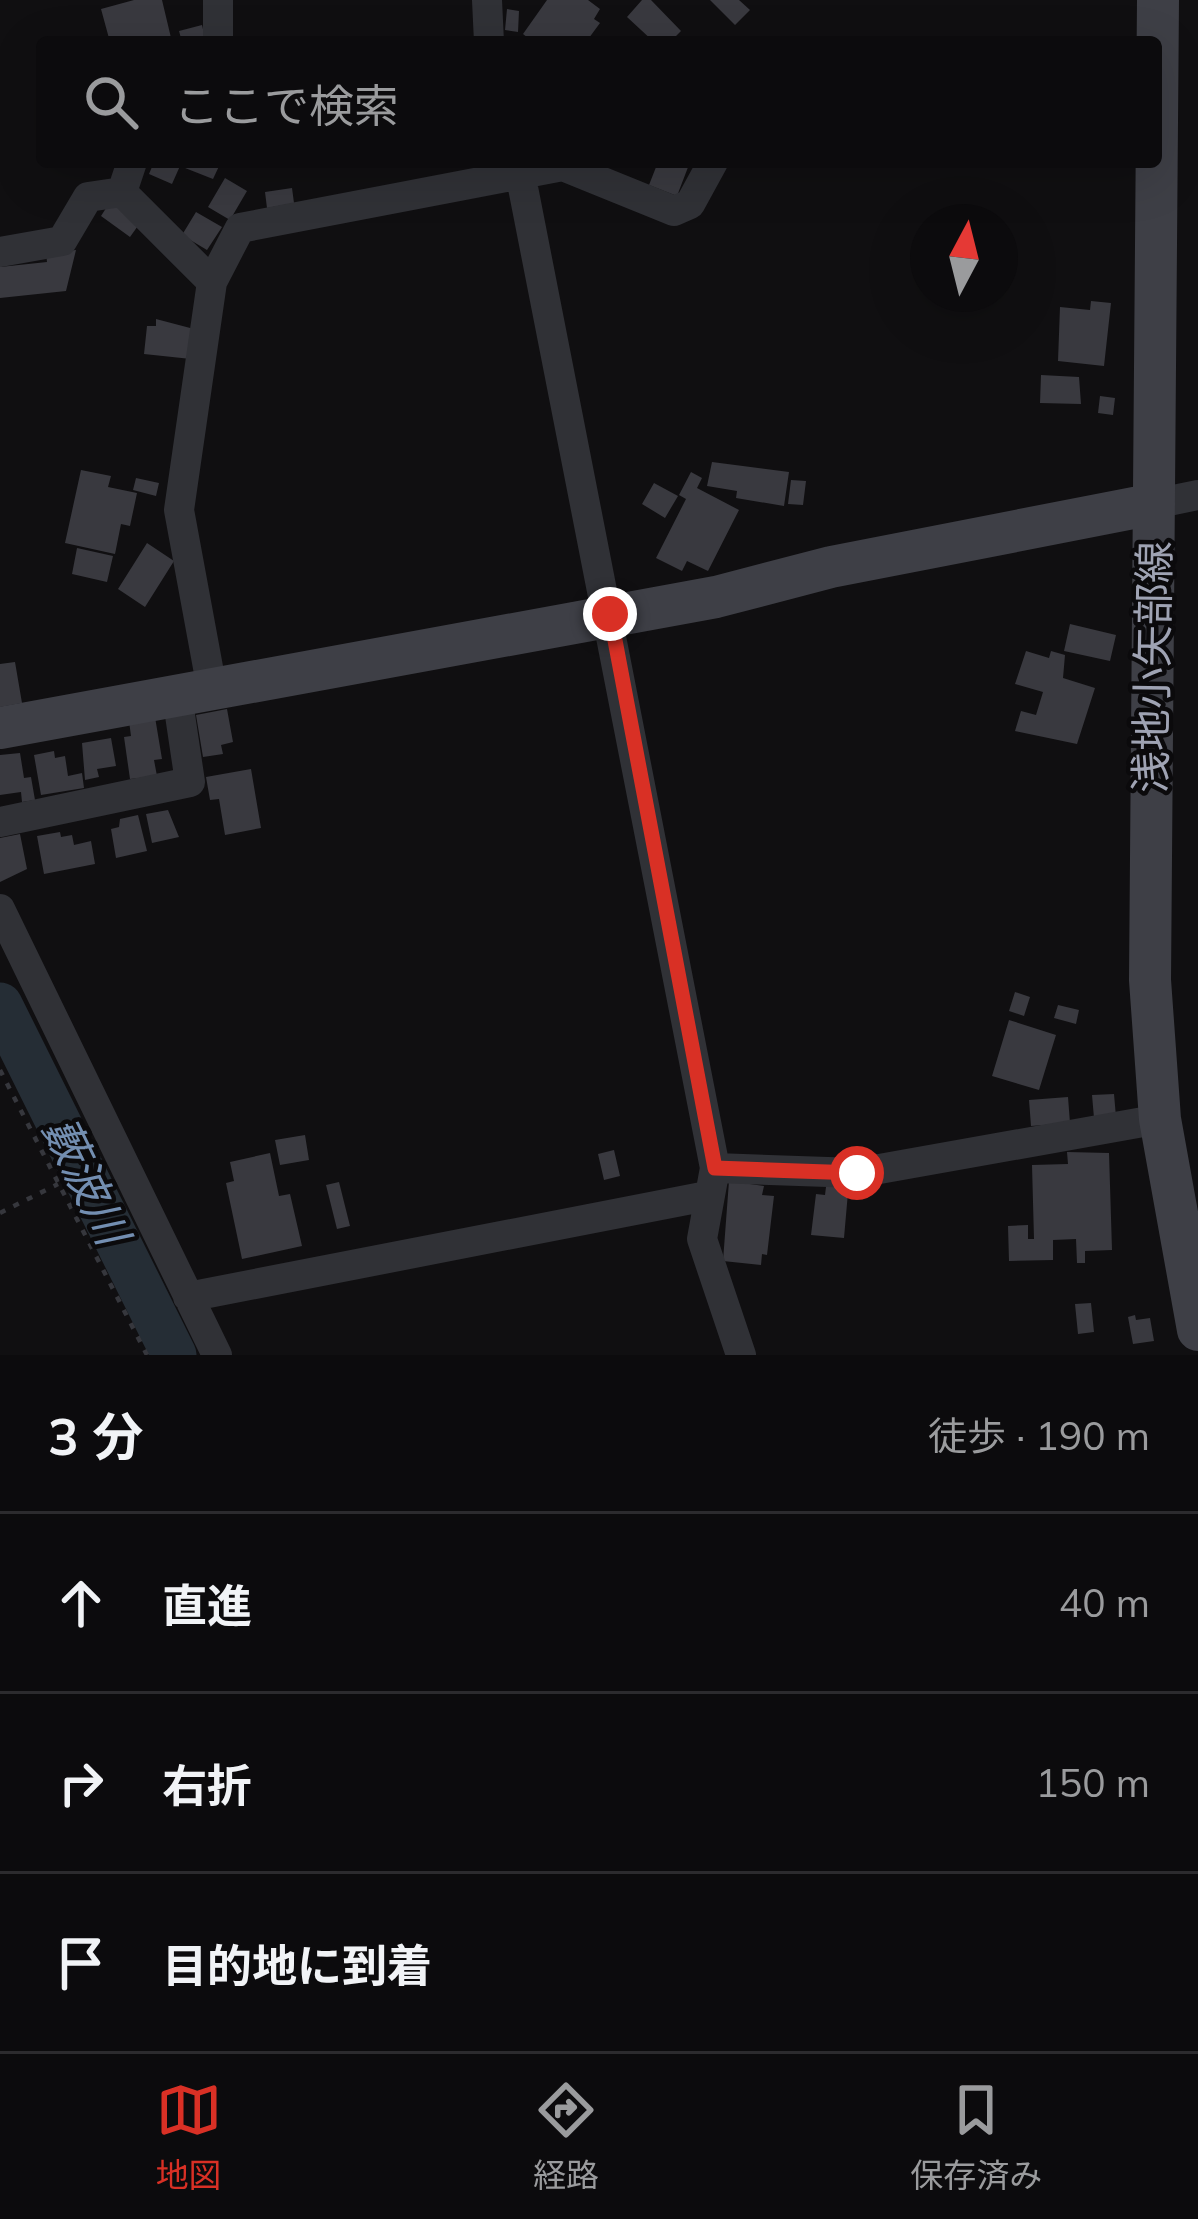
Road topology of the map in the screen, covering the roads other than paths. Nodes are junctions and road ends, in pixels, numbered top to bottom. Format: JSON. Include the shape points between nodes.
{"nodes":[{"id":1,"x":218,"y":0,"type":"edge"},
{"id":2,"x":487,"y":0,"type":"edge"},
{"id":3,"x":1158,"y":0,"type":"edge"},
{"id":4,"x":218,"y":36,"type":"edge"},
{"id":5,"x":489,"y":36,"type":"edge"},
{"id":6,"x":1158,"y":36,"type":"edge"},
{"id":7,"x":130,"y":168,"type":"edge"},
{"id":8,"x":520,"y":168,"type":"edge"},
{"id":9,"x":568,"y":168,"type":"edge"},
{"id":10,"x":710,"y":168,"type":"edge"},
{"id":11,"x":1157,"y":168,"type":"edge"},
{"id":12,"x":122,"y":192,"type":"junction"},
{"id":13,"x":0,"y":252,"type":"edge"},
{"id":14,"x":212,"y":282,"type":"junction"},
{"id":15,"x":1198,"y":495,"type":"edge"},
{"id":16,"x":1154,"y":503,"type":"junction"},
{"id":17,"x":610,"y":614,"type":"junction"},
{"id":18,"x":195,"y":692,"type":"junction"},
{"id":19,"x":0,"y":728,"type":"edge"},
{"id":20,"x":0,"y":822,"type":"edge"},
{"id":21,"x":0,"y":909,"type":"edge"},
{"id":22,"x":1160,"y":1119,"type":"junction"},
{"id":23,"x":711,"y":1182,"type":"junction"},
{"id":24,"x":188,"y":1297,"type":"junction"},
{"id":25,"x":1198,"y":1330,"type":"edge"},
{"id":26,"x":217,"y":1355,"type":"edge"},
{"id":27,"x":741,"y":1355,"type":"edge"}],
"edges":[{"from":1,"to":4,"type":"street"},
{"from":2,"to":5,"type":"street"},
{"from":3,"to":6,"type":"main road","name":"浅地小矢部線"},
{"from":7,"to":12,"type":"street"},
{"from":8,"to":14,"type":"street","via":[[240,228]]},
{"from":8,"to":17,"type":"street"},
{"from":9,"to":10,"type":"street","via":[[674,212],[690,204]]},
{"from":11,"to":16,"type":"main road","name":"浅地小矢部線"},
{"from":12,"to":13,"type":"street","via":[[88,197],[62,241]]},
{"from":12,"to":14,"type":"street"},
{"from":14,"to":18,"type":"street","via":[[179,510]]},
{"from":15,"to":16,"type":"street"},
{"from":16,"to":17,"type":"main road"},
{"from":16,"to":22,"type":"main road","name":"浅地小矢部線","via":[[1150,980]]},
{"from":17,"to":18,"type":"main road"},
{"from":17,"to":23,"type":"street"},
{"from":18,"to":19,"type":"main road"},
{"from":18,"to":20,"type":"street","via":[[190,782]]},
{"from":21,"to":24,"type":"street"},
{"from":22,"to":23,"type":"street","via":[[857,1173]]},
{"from":22,"to":25,"type":"main road","name":"浅地小矢部線"},
{"from":23,"to":24,"type":"street"},
{"from":23,"to":27,"type":"street","via":[[702,1239]]},
{"from":24,"to":26,"type":"street"}]}
